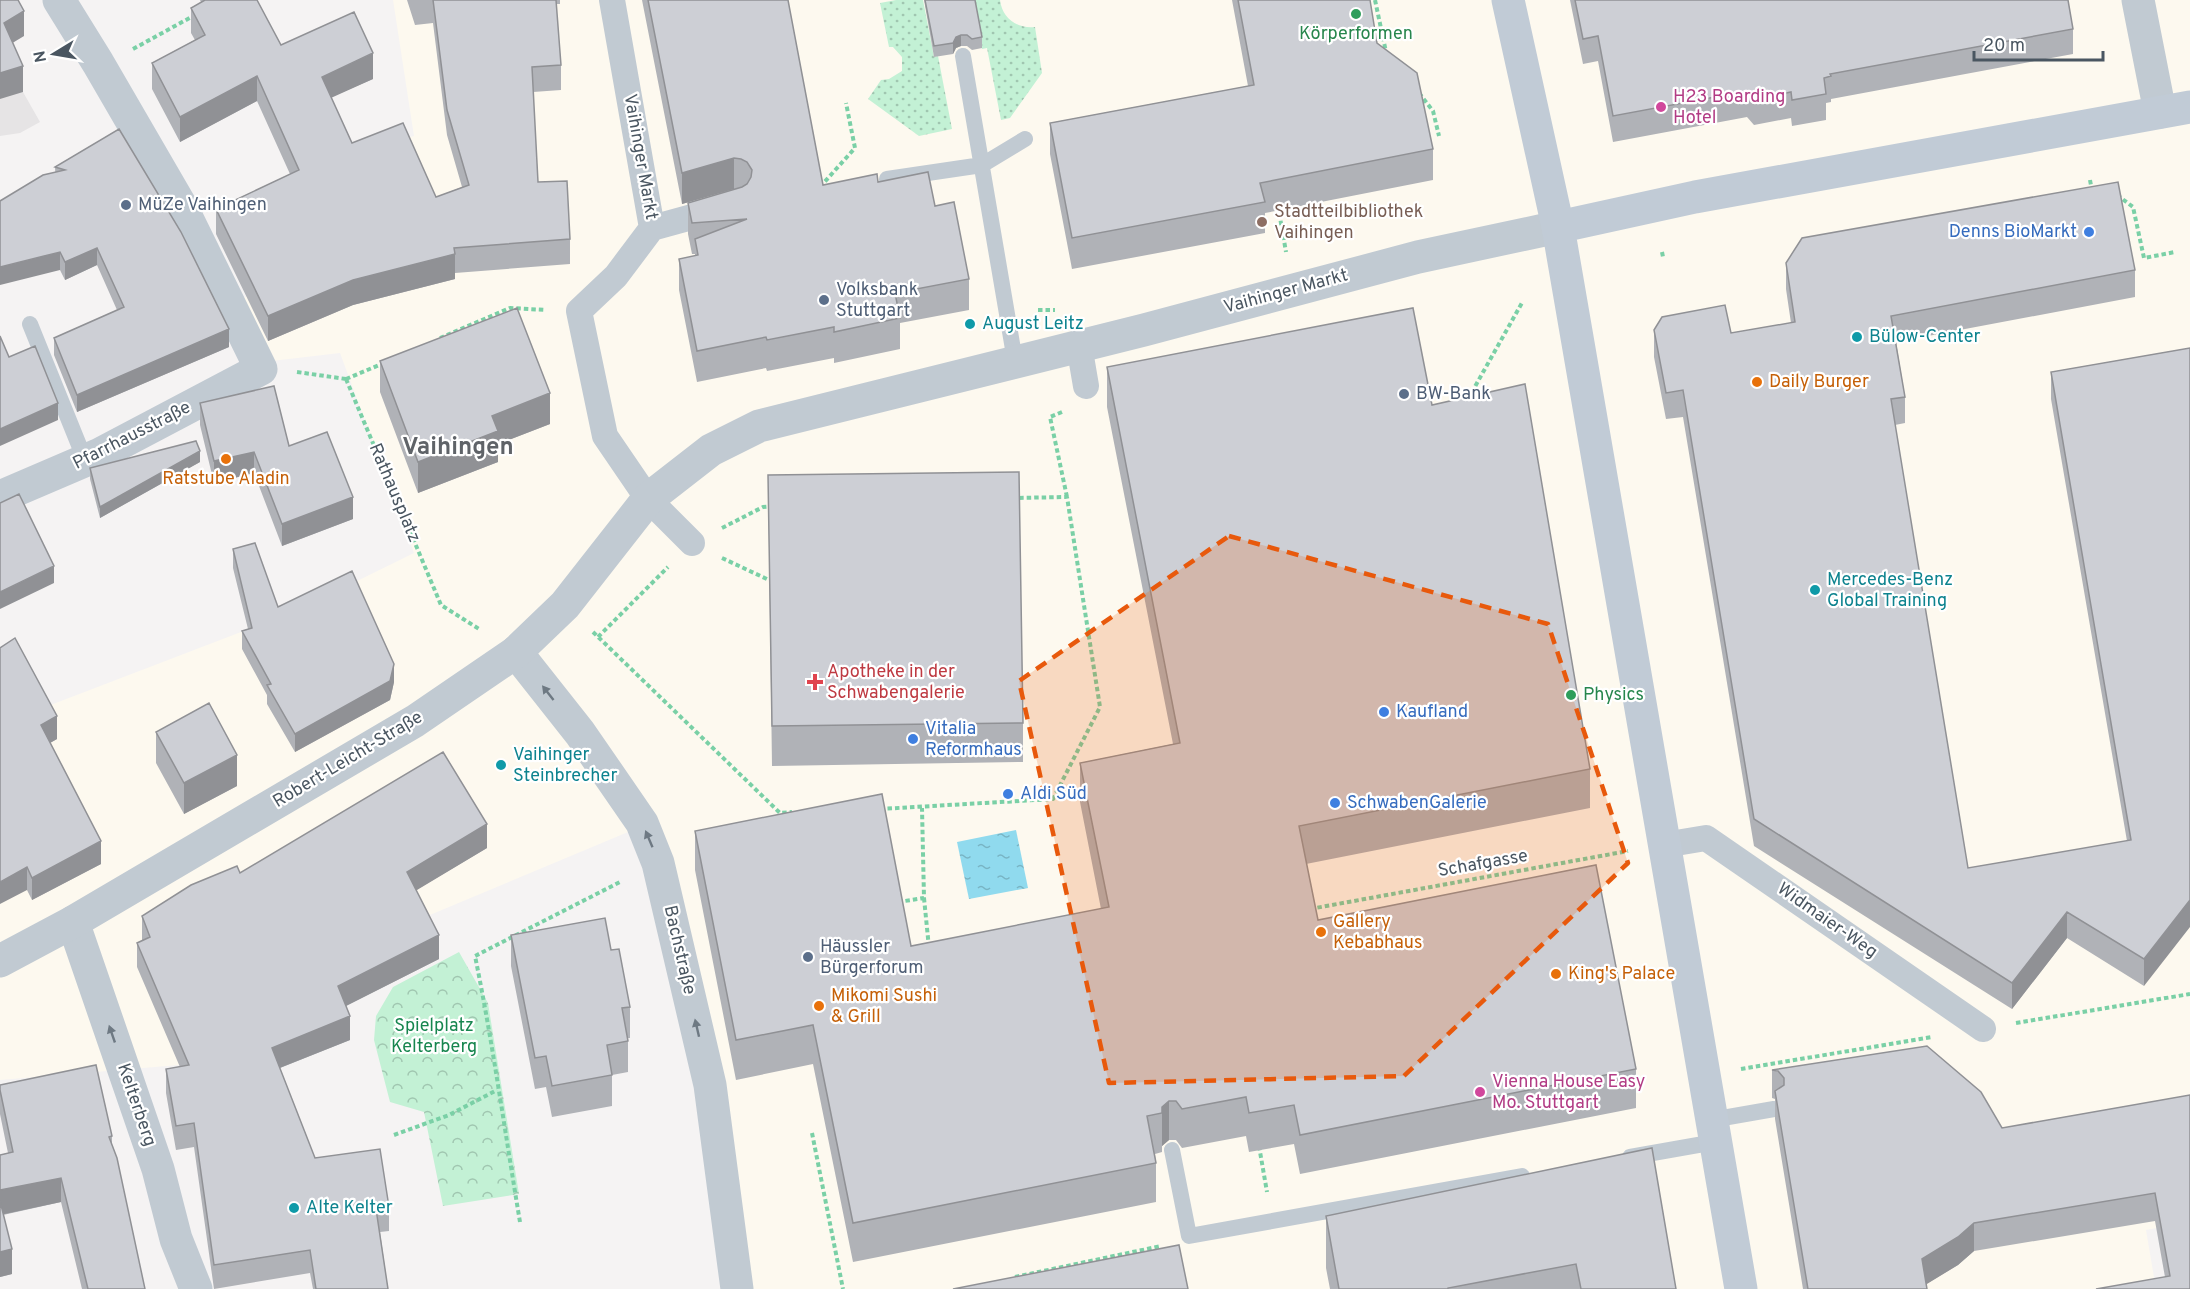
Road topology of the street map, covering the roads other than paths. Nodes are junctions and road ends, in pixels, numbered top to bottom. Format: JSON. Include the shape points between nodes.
{"nodes":[{"id":1,"x":59,"y":0,"type":"edge"},
{"id":2,"x":612,"y":0,"type":"edge"},
{"id":3,"x":1508,"y":0,"type":"edge"},
{"id":4,"x":2139,"y":0,"type":"edge"},
{"id":5,"x":963,"y":56,"type":"dead end"},
{"id":6,"x":2175,"y":110,"type":"edge"},
{"id":7,"x":1025,"y":139,"type":"dead end"},
{"id":8,"x":982,"y":165,"type":"junction"},
{"id":9,"x":887,"y":179,"type":"edge"},
{"id":10,"x":737,"y":204,"type":"edge"},
{"id":11,"x":1558,"y":226,"type":"junction"},
{"id":12,"x":652,"y":228,"type":"junction"},
{"id":13,"x":30,"y":324,"type":"dead end"},
{"id":14,"x":1079,"y":345,"type":"junction"},
{"id":15,"x":1016,"y":361,"type":"junction"},
{"id":16,"x":1086,"y":386,"type":"road end"},
{"id":17,"x":85,"y":460,"type":"junction"},
{"id":18,"x":0,"y":497,"type":"edge"},
{"id":19,"x":648,"y":499,"type":"junction"},
{"id":20,"x":692,"y":543,"type":"road end"},
{"id":21,"x":516,"y":652,"type":"junction"},
{"id":22,"x":1664,"y":845,"type":"junction"},
{"id":23,"x":73,"y":922,"type":"junction"},
{"id":24,"x":0,"y":961,"type":"edge"},
{"id":25,"x":1983,"y":1029,"type":"road end"},
{"id":26,"x":1774,"y":1109,"type":"edge"},
{"id":27,"x":1713,"y":1131,"type":"junction"},
{"id":28,"x":1172,"y":1150,"type":"dead end"},
{"id":29,"x":1610,"y":1161,"type":"edge"},
{"id":30,"x":1540,"y":1173,"type":"edge"},
{"id":31,"x":196,"y":1289,"type":"edge"},
{"id":32,"x":737,"y":1289,"type":"edge"},
{"id":33,"x":1741,"y":1289,"type":"edge"}],
"edges":[{"from":1,"to":17,"type":"street","name":"Pfarrhausstraße","via":[[181,206],[261,369]]},
{"from":2,"to":12,"type":"street","name":"Vaihinger Markt"},
{"from":3,"to":11,"type":"main road"},
{"from":4,"to":6,"type":"street"},
{"from":5,"to":8,"type":"lane"},
{"from":6,"to":11,"type":"main road","via":[[1695,197]]},
{"from":7,"to":8,"type":"lane"},
{"from":8,"to":9,"type":"lane"},
{"from":8,"to":15,"type":"lane"},
{"from":10,"to":12,"type":"street","name":"Vaihinger Markt"},
{"from":11,"to":14,"type":"street","name":"Vaihinger Markt","via":[[1418,257]]},
{"from":11,"to":22,"type":"main road"},
{"from":12,"to":19,"type":"street","via":[[616,276],[579,311],[605,436]]},
{"from":13,"to":17,"type":"lane"},
{"from":14,"to":15,"type":"street","name":"Vaihinger Markt"},
{"from":14,"to":16,"type":"street"},
{"from":15,"to":19,"type":"street","name":"Vaihinger Markt","via":[[759,426],[711,450]]},
{"from":17,"to":18,"type":"street","name":"Pfarrhausstraße"},
{"from":19,"to":20,"type":"street"},
{"from":19,"to":21,"type":"street","name":"Robert-Leicht-Straße","via":[[565,605]]},
{"from":21,"to":23,"type":"street","name":"Robert-Leicht-Straße","via":[[415,721]]},
{"from":32,"to":21,"type":"street","name":"Bachstraße","one_way":true,"via":[[710,1085],[658,862],[642,823],[580,733]]},
{"from":22,"to":25,"type":"street","name":"Widmaier-Weg","via":[[1706,838]]},
{"from":22,"to":27,"type":"main road"},
{"from":23,"to":24,"type":"street","name":"Robert-Leicht-Straße"},
{"from":31,"to":23,"type":"street","name":"Kelterberg","one_way":true,"via":[[176,1239],[158,1169]]},
{"from":26,"to":27,"type":"lane"},
{"from":27,"to":29,"type":"lane"},
{"from":27,"to":33,"type":"main road"},
{"from":28,"to":30,"type":"lane","via":[[1189,1236]]}]}
